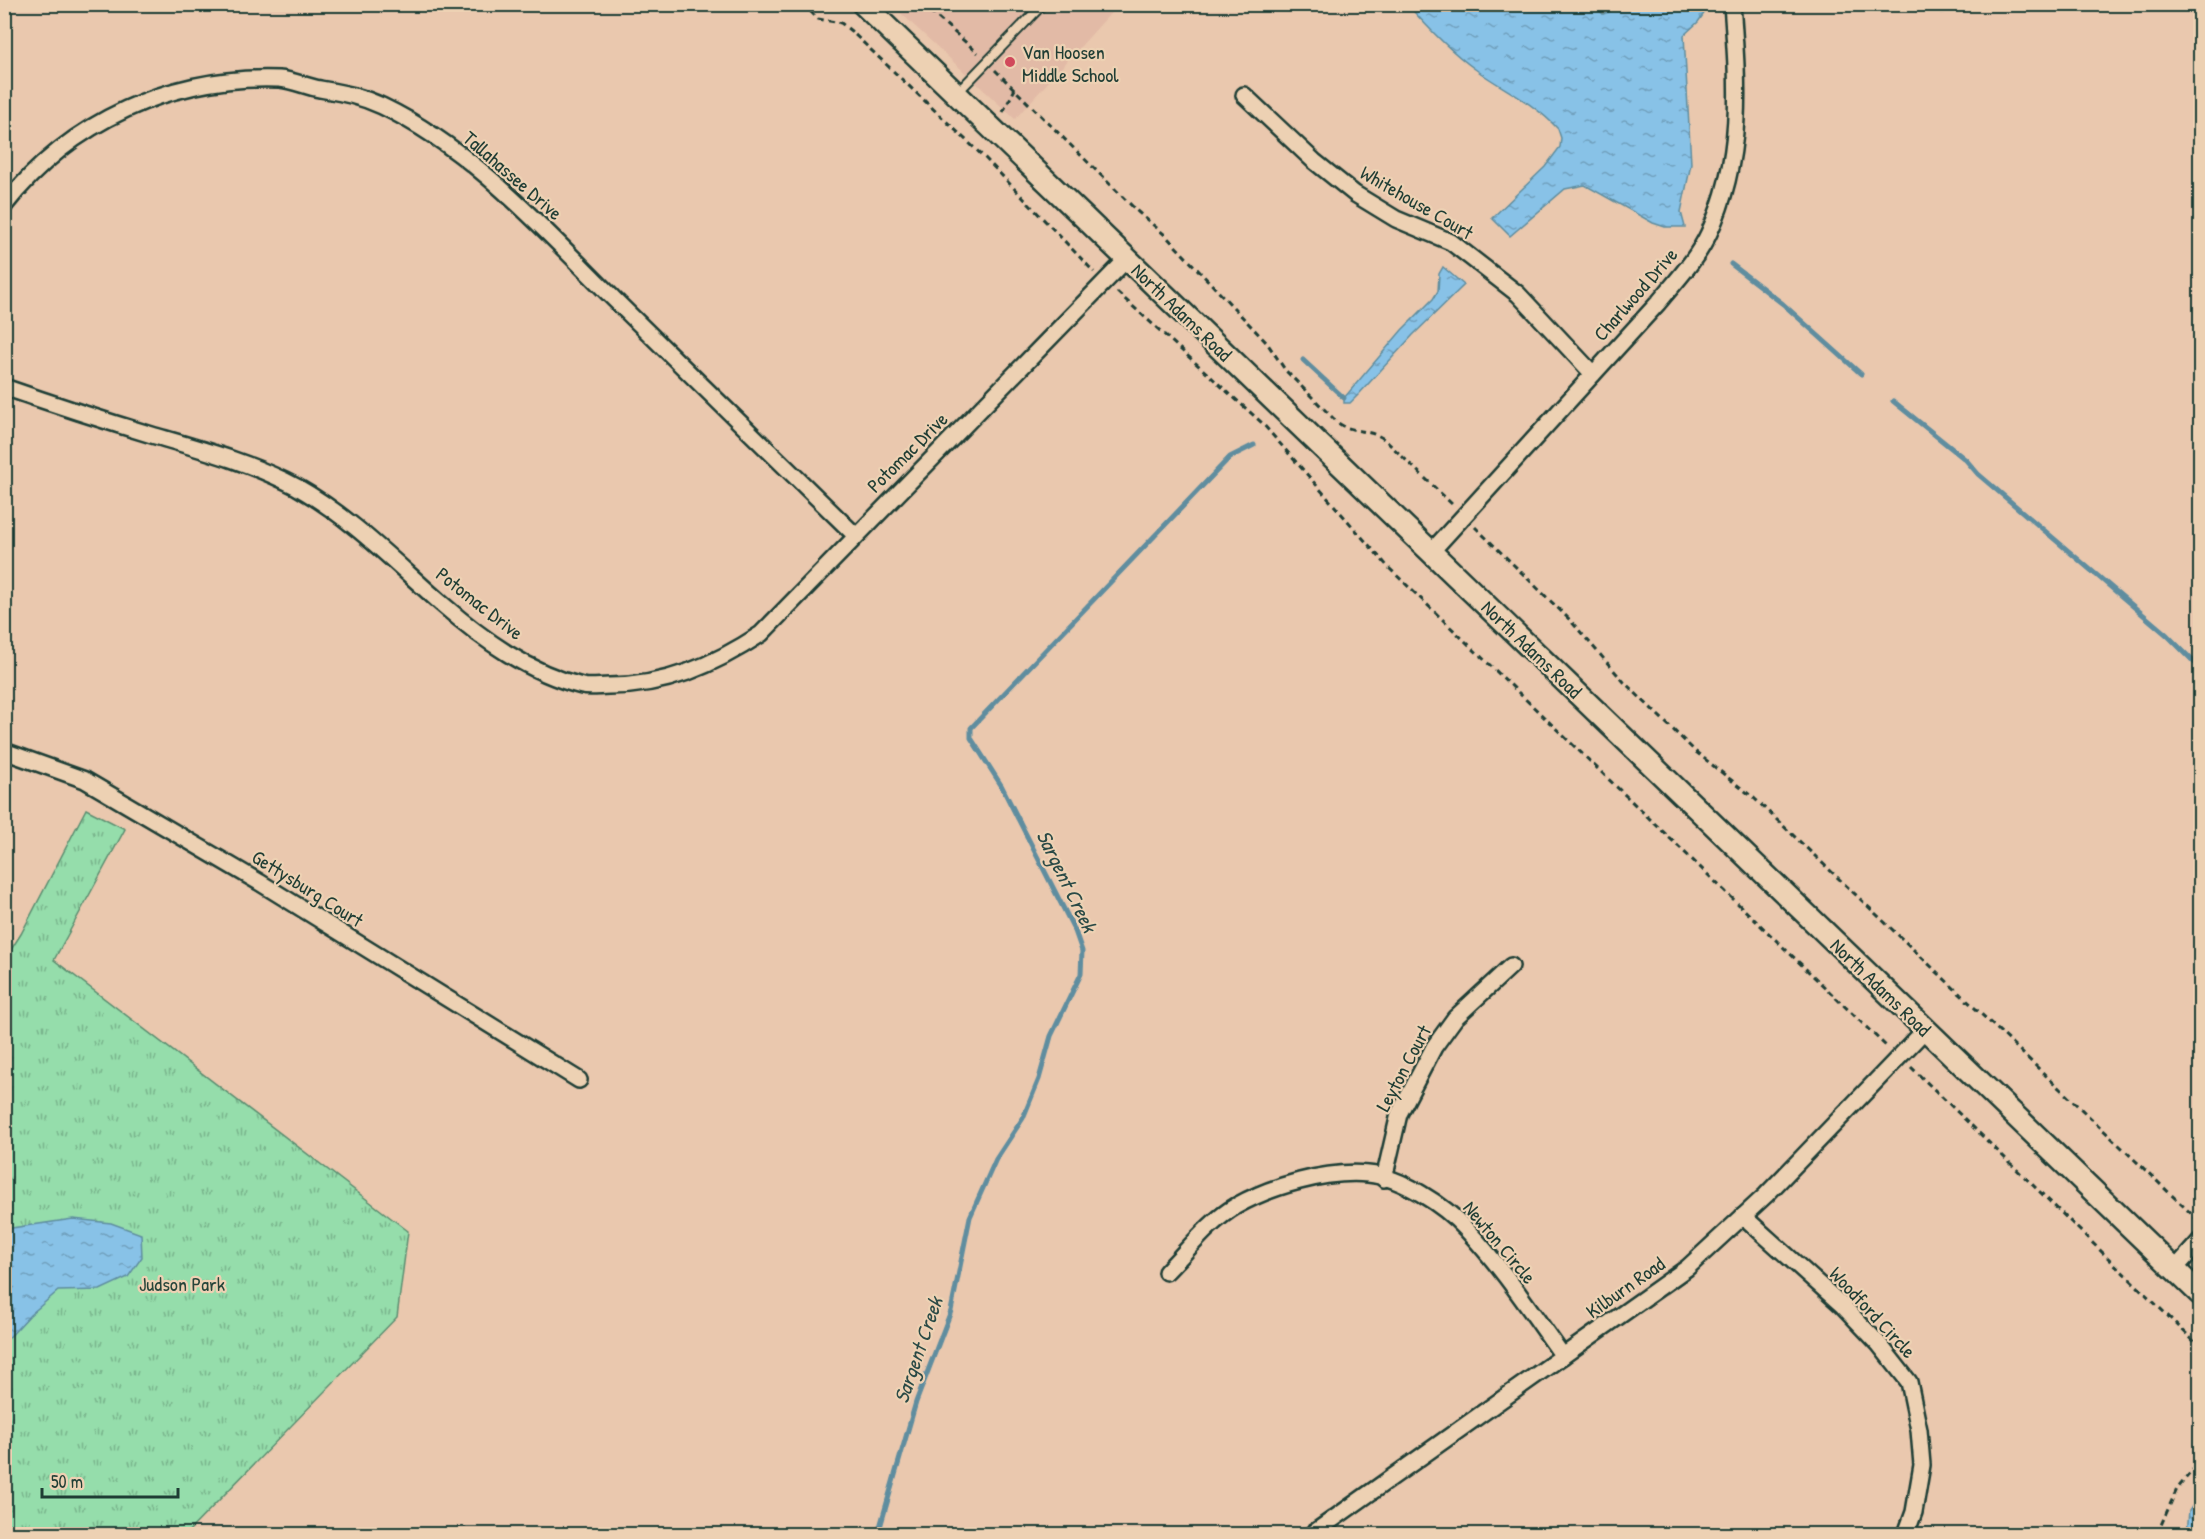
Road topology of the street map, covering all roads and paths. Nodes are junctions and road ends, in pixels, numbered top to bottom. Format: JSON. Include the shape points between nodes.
{"nodes":[{"id":1,"x":803,"y":4,"type":"edge"},
{"id":2,"x":863,"y":4,"type":"edge"},
{"id":3,"x":922,"y":4,"type":"edge"},
{"id":4,"x":1043,"y":4,"type":"edge"},
{"id":5,"x":1732,"y":4,"type":"edge"},
{"id":6,"x":974,"y":49,"type":"dead end"},
{"id":7,"x":1001,"y":77,"type":"dead end"},
{"id":8,"x":1015,"y":89,"type":"junction"},
{"id":9,"x":956,"y":94,"type":"junction"},
{"id":10,"x":1244,"y":95,"type":"dead end"},
{"id":11,"x":1006,"y":108,"type":"dead end"},
{"id":12,"x":4,"y":206,"type":"edge"},
{"id":13,"x":1127,"y":259,"type":"junction"},
{"id":14,"x":1090,"y":268,"type":"dead end"},
{"id":15,"x":1126,"y":299,"type":"dead end"},
{"id":16,"x":1593,"y":374,"type":"junction"},
{"id":17,"x":4,"y":387,"type":"edge"},
{"id":18,"x":1455,"y":507,"type":"dead end"},
{"id":19,"x":1476,"y":527,"type":"dead end"},
{"id":20,"x":855,"y":535,"type":"junction"},
{"id":21,"x":1431,"y":552,"type":"junction"},
{"id":22,"x":4,"y":751,"type":"edge"},
{"id":23,"x":1511,"y":966,"type":"dead end"},
{"id":24,"x":1925,"y":1030,"type":"junction"},
{"id":25,"x":1887,"y":1047,"type":"dead end"},
{"id":26,"x":1911,"y":1067,"type":"dead end"},
{"id":27,"x":579,"y":1080,"type":"dead end"},
{"id":28,"x":1384,"y":1179,"type":"junction"},
{"id":29,"x":1743,"y":1216,"type":"junction"},
{"id":30,"x":2200,"y":1222,"type":"edge"},
{"id":31,"x":2200,"y":1241,"type":"edge"},
{"id":32,"x":2175,"y":1269,"type":"junction"},
{"id":33,"x":1167,"y":1272,"type":"dead end"},
{"id":34,"x":2199,"y":1289,"type":"edge"},
{"id":35,"x":2200,"y":1347,"type":"edge"},
{"id":36,"x":1563,"y":1356,"type":"junction"},
{"id":37,"x":2200,"y":1461,"type":"edge"},
{"id":38,"x":1312,"y":1534,"type":"edge"},
{"id":39,"x":1906,"y":1534,"type":"edge"},
{"id":40,"x":2157,"y":1534,"type":"edge"}],
"edges":[{"from":1,"to":14,"type":"path","via":[[818,20],[837,22],[851,31],[986,159]]},
{"from":2,"to":9,"type":"main road","name":"North Adams Road"},
{"from":3,"to":6,"type":"path"},
{"from":4,"to":9,"type":"lane"},
{"from":5,"to":16,"type":"street","name":"Charlwood Drive","via":[[1737,139],[1709,235],[1689,266]]},
{"from":7,"to":8,"type":"path"},
{"from":8,"to":11,"type":"path"},
{"from":8,"to":18,"type":"path","via":[[1165,235],[1268,343],[1286,371],[1338,423],[1384,439]]},
{"from":9,"to":13,"type":"main road","name":"North Adams Road"},
{"from":10,"to":16,"type":"street","name":"Whitehouse Court","via":[[1355,194],[1396,219],[1451,242],[1518,294]]},
{"from":12,"to":20,"type":"street","name":"Tallahassee Drive","via":[[50,157],[90,126],[170,91],[281,79],[356,94],[383,106],[465,157],[524,210]]},
{"from":13,"to":20,"type":"street","name":"Potomac Drive"},
{"from":13,"to":21,"type":"main road","name":"North Adams Road"},
{"from":15,"to":25,"type":"path","via":[[1262,423],[1389,568]]},
{"from":16,"to":21,"type":"street","name":"Charlwood Drive"},
{"from":17,"to":20,"type":"street","name":"Potomac Drive","via":[[245,464],[295,486],[340,513],[494,645],[534,668],[583,687],[660,681],[730,654],[761,634]]},
{"from":19,"to":30,"type":"path","via":[[1570,620],[1641,699],[1755,799]]},
{"from":21,"to":24,"type":"main road","name":"North Adams Road"},
{"from":22,"to":27,"type":"street","name":"Gettysburg Court","via":[[85,780],[259,882]]},
{"from":23,"to":28,"type":"street","name":"Leyton Court","via":[[1455,1018],[1434,1047],[1399,1114]]},
{"from":24,"to":29,"type":"street","name":"Kilburn Road"},
{"from":24,"to":32,"type":"main road","name":"North Adams Road"},
{"from":26,"to":35,"type":"path"},
{"from":28,"to":33,"type":"street","name":"Newton Circle","via":[[1369,1174],[1286,1185],[1235,1207]]},
{"from":28,"to":36,"type":"street","name":"Newton Circle","via":[[1412,1188],[1466,1228]]},
{"from":29,"to":36,"type":"street","name":"Kilburn Road","via":[[1687,1268]]},
{"from":29,"to":39,"type":"street","name":"Woodford Circle","via":[[1843,1306],[1909,1382],[1922,1465]]},
{"from":31,"to":32,"type":"street"},
{"from":32,"to":34,"type":"main road","name":"North Adams Road"},
{"from":36,"to":38,"type":"street","name":"Kilburn Road"},
{"from":37,"to":40,"type":"path","via":[[2177,1489]]}]}
